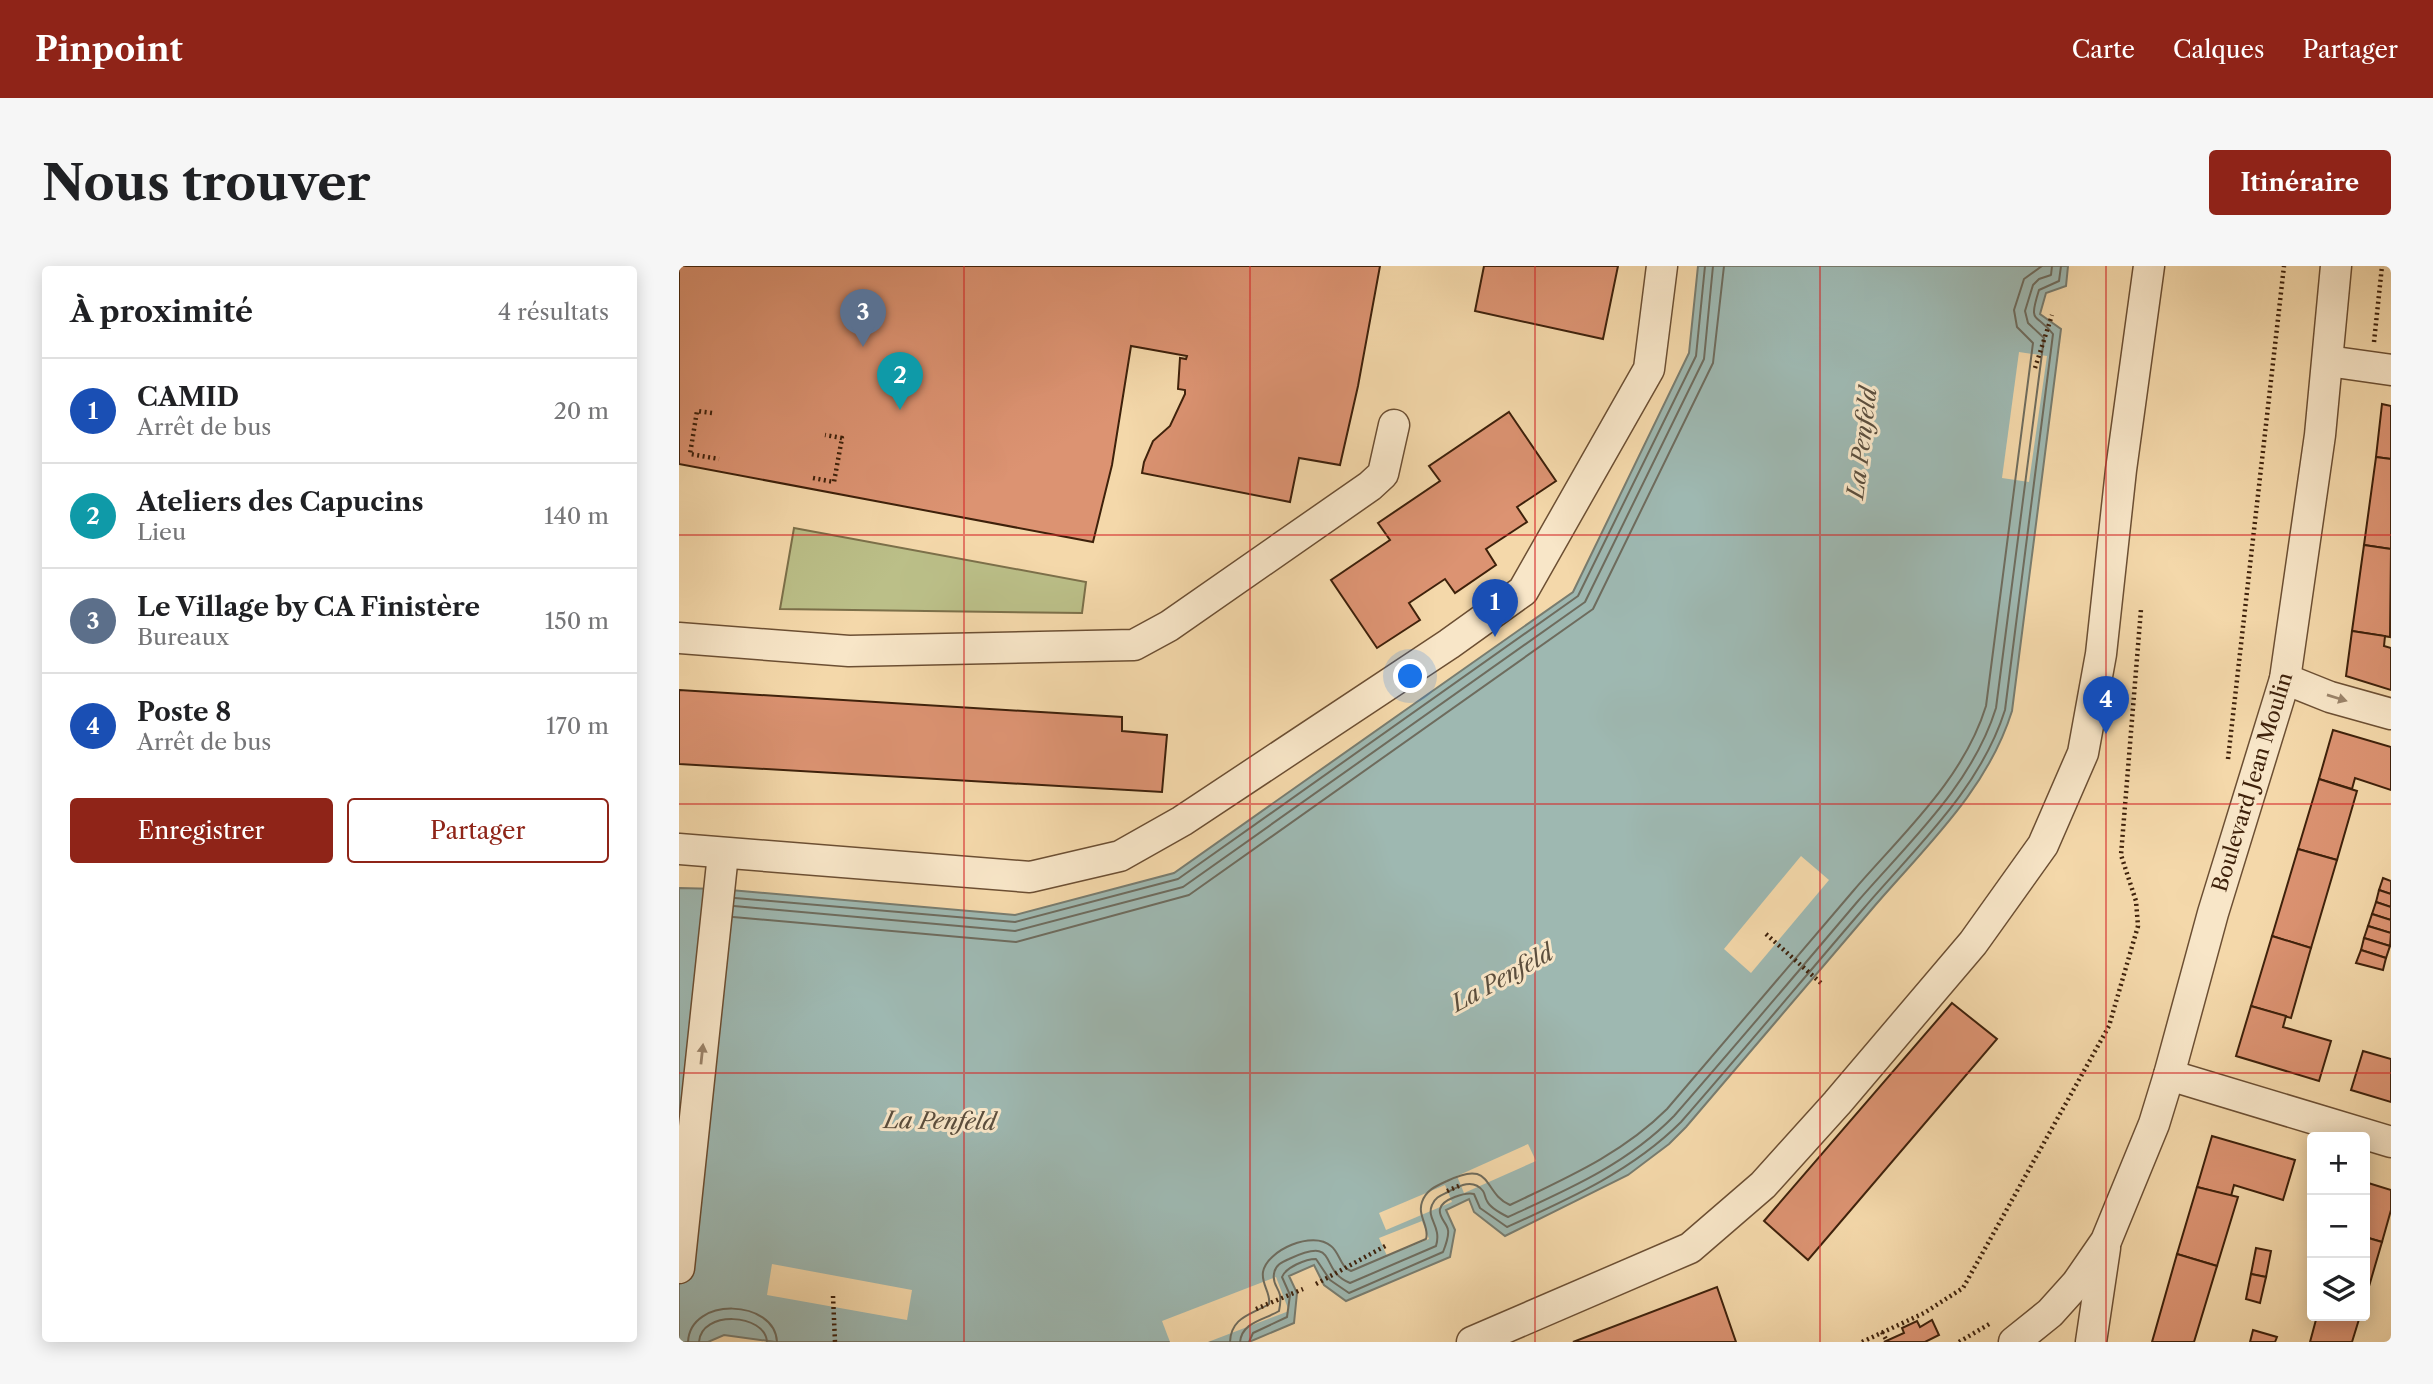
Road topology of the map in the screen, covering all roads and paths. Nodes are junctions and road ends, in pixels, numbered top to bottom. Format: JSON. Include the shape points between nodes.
{"nodes":[{"id":1,"x":1662,"y":266,"type":"edge"},
{"id":2,"x":2149,"y":266,"type":"edge"},
{"id":3,"x":2284,"y":266,"type":"edge"},
{"id":4,"x":2336,"y":266,"type":"edge"},
{"id":5,"x":2382,"y":266,"type":"edge"},
{"id":6,"x":2052,"y":315,"type":"dead end"},
{"id":7,"x":2328,"y":361,"type":"junction"},
{"id":8,"x":2035,"y":368,"type":"dead end"},
{"id":9,"x":2381,"y":368,"type":"edge"},
{"id":10,"x":712,"y":413,"type":"dead end"},
{"id":11,"x":1394,"y":425,"type":"dead end"},
{"id":12,"x":825,"y":435,"type":"dead end"},
{"id":13,"x":719,"y":459,"type":"dead end"},
{"id":14,"x":813,"y":478,"type":"dead end"},
{"id":15,"x":2141,"y":609,"type":"dead end"},
{"id":16,"x":679,"y":638,"type":"edge"},
{"id":17,"x":2285,"y":678,"type":"junction"},
{"id":18,"x":2391,"y":714,"type":"edge"},
{"id":19,"x":2226,"y":771,"type":"dead end"},
{"id":20,"x":679,"y":849,"type":"edge"},
{"id":21,"x":723,"y":854,"type":"junction"},
{"id":22,"x":1766,"y":934,"type":"dead end"},
{"id":23,"x":1822,"y":984,"type":"dead end"},
{"id":24,"x":2169,"y":1075,"type":"junction"},
{"id":25,"x":2391,"y":1142,"type":"edge"},
{"id":26,"x":1461,"y":1185,"type":"dead end"},
{"id":27,"x":1447,"y":1191,"type":"dead end"},
{"id":28,"x":2106,"y":1241,"type":"junction"},
{"id":29,"x":1387,"y":1245,"type":"dead end"},
{"id":30,"x":679,"y":1268,"type":"edge"},
{"id":31,"x":1316,"y":1284,"type":"dead end"},
{"id":32,"x":1303,"y":1289,"type":"dead end"},
{"id":33,"x":834,"y":1296,"type":"dead end"},
{"id":34,"x":1256,"y":1309,"type":"dead end"},
{"id":35,"x":2005,"y":1331,"type":"edge"},
{"id":36,"x":1882,"y":1332,"type":"junction"},
{"id":37,"x":1887,"y":1341,"type":"edge"},
{"id":38,"x":835,"y":1342,"type":"edge"},
{"id":39,"x":1472,"y":1342,"type":"edge"},
{"id":40,"x":1862,"y":1342,"type":"edge"},
{"id":41,"x":1959,"y":1342,"type":"edge"},
{"id":42,"x":2091,"y":1342,"type":"edge"}],
"edges":[{"from":1,"to":21,"type":"street","via":[[1649,369],[1523,591],[1182,821],[1120,856],[1030,877]]},
{"from":2,"to":39,"type":"street","via":[[2101,654],[2086,740],[2043,845],[1973,943],[1763,1185],[1690,1248]]},
{"from":3,"to":19,"type":"path"},
{"from":4,"to":7,"type":"street","name":"Boulevard Jean Moulin"},
{"from":5,"to":9,"type":"path"},
{"from":6,"to":8,"type":"path"},
{"from":7,"to":9,"type":"street"},
{"from":7,"to":17,"type":"street","name":"Boulevard Jean Moulin"},
{"from":10,"to":13,"type":"path","via":[[697,411],[690,454]]},
{"from":11,"to":16,"type":"street","via":[[1383,474],[1370,486],[1169,626],[1134,645],[849,651]]},
{"from":12,"to":14,"type":"path","via":[[842,438],[834,482]]},
{"from":15,"to":36,"type":"path","via":[[2121,855],[2136,901],[2138,926],[2109,1027],[1963,1288]]},
{"from":17,"to":18,"type":"street","one_way":true},
{"from":17,"to":24,"type":"street","name":"Boulevard Jean Moulin"},
{"from":20,"to":21,"type":"street"},
{"from":30,"to":21,"type":"street","one_way":true},
{"from":22,"to":23,"type":"path"},
{"from":24,"to":25,"type":"street"},
{"from":24,"to":28,"type":"street","name":"Boulevard Jean Moulin"},
{"from":26,"to":27,"type":"path"},
{"from":28,"to":35,"type":"street","name":"Boulevard Jean Moulin","via":[[2059,1303]]},
{"from":28,"to":42,"type":"street","name":"Boulevard Jean Moulin"},
{"from":29,"to":31,"type":"path"},
{"from":32,"to":34,"type":"path"},
{"from":33,"to":38,"type":"path"},
{"from":35,"to":41,"type":"path"},
{"from":36,"to":37,"type":"path"},
{"from":36,"to":40,"type":"path"}]}
